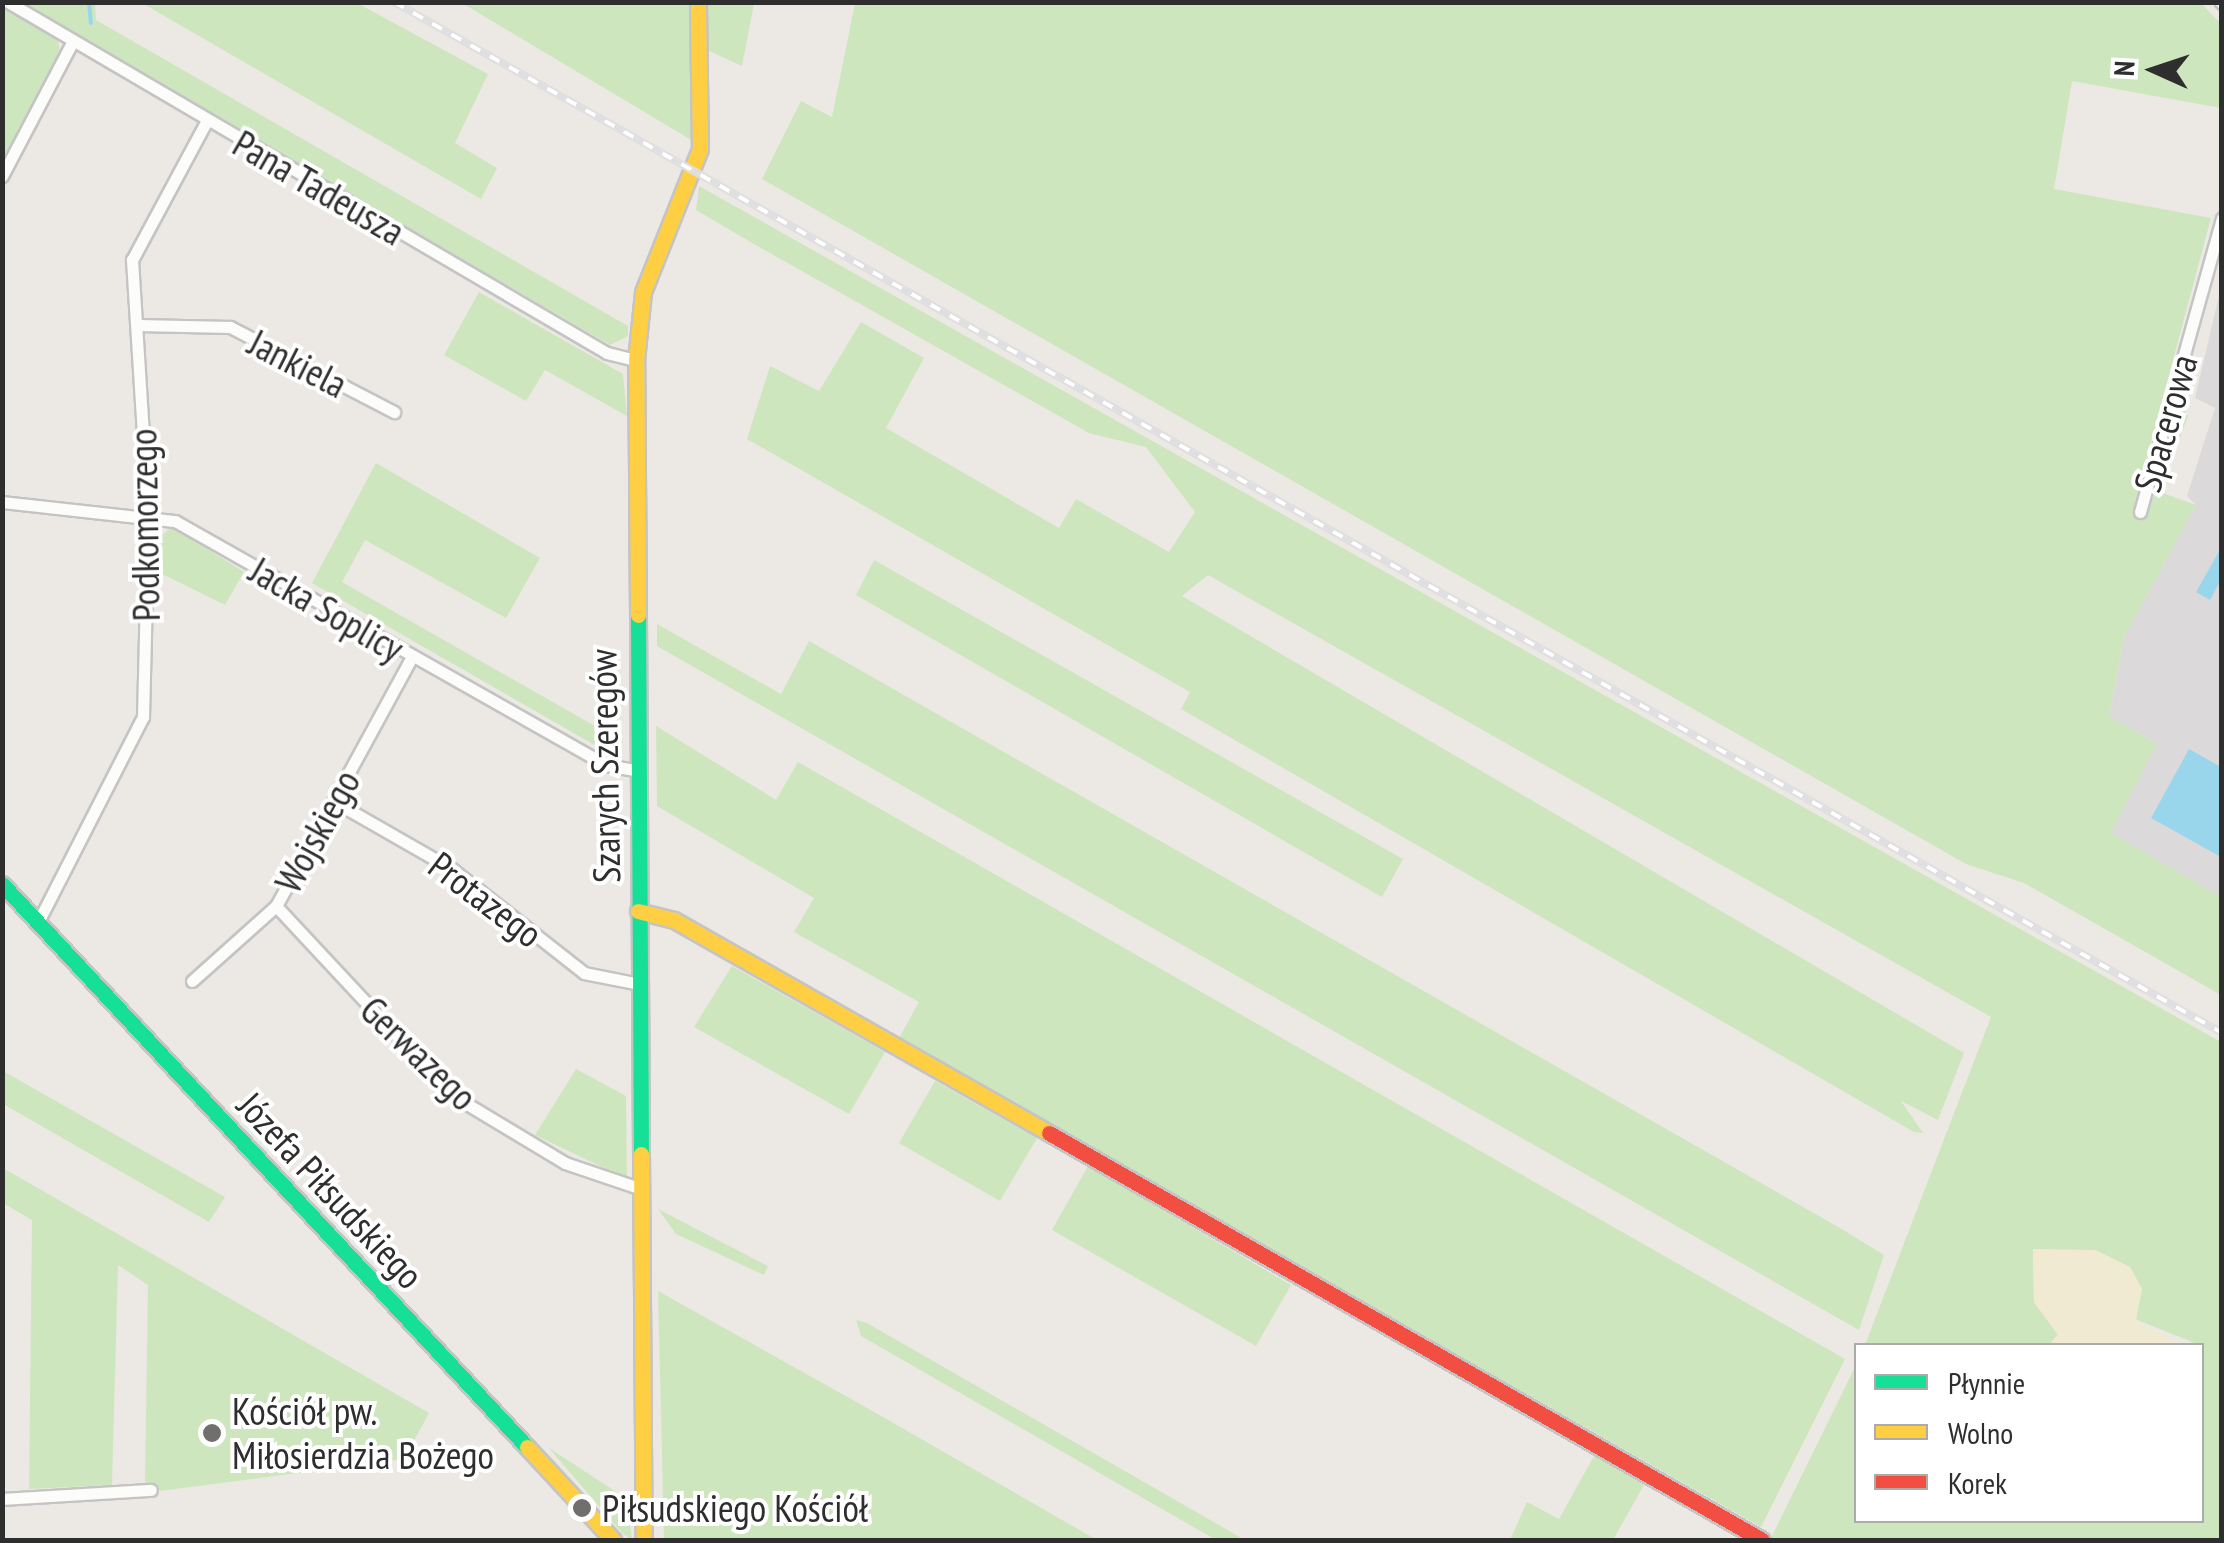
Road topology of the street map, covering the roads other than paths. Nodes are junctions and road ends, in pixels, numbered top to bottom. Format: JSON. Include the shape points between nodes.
{"nodes":[{"id":1,"x":8,"y":2,"type":"edge"},
{"id":2,"x":698,"y":2,"type":"edge"},
{"id":3,"x":73,"y":41,"type":"junction"},
{"id":4,"x":206,"y":122,"type":"junction"},
{"id":5,"x":2,"y":176,"type":"edge"},
{"id":6,"x":2222,"y":218,"type":"edge"},
{"id":7,"x":138,"y":325,"type":"junction"},
{"id":8,"x":636,"y":360,"type":"junction"},
{"id":9,"x":394,"y":412,"type":"dead end"},
{"id":10,"x":2,"y":502,"type":"edge"},
{"id":11,"x":2140,"y":512,"type":"dead end"},
{"id":12,"x":148,"y":514,"type":"junction"},
{"id":13,"x":412,"y":657,"type":"junction"},
{"id":14,"x":635,"y":770,"type":"junction"},
{"id":15,"x":336,"y":802,"type":"junction"},
{"id":16,"x":2,"y":884,"type":"edge"},
{"id":17,"x":276,"y":906,"type":"junction"},
{"id":18,"x":638,"y":911,"type":"junction"},
{"id":19,"x":38,"y":922,"type":"junction"},
{"id":20,"x":192,"y":981,"type":"dead end"},
{"id":21,"x":639,"y":984,"type":"junction"},
{"id":22,"x":642,"y":1189,"type":"junction"},
{"id":23,"x":151,"y":1490,"type":"dead end"},
{"id":24,"x":2,"y":1499,"type":"edge"},
{"id":25,"x":612,"y":1540,"type":"edge"},
{"id":26,"x":644,"y":1540,"type":"edge"},
{"id":27,"x":1762,"y":1540,"type":"edge"}],
"edges":[{"from":1,"to":3,"type":"street","name":"Pana Tadeusza"},
{"from":2,"to":8,"type":"street","name":"Szarych Szeregów","via":[[700,150],[644,292]]},
{"from":3,"to":4,"type":"street","name":"Pana Tadeusza"},
{"from":3,"to":5,"type":"street"},
{"from":4,"to":7,"type":"street","name":"Podkomorzego","via":[[132,260]]},
{"from":4,"to":8,"type":"street","name":"Pana Tadeusza","via":[[607,353]]},
{"from":6,"to":11,"type":"street","name":"Spacerowa"},
{"from":7,"to":9,"type":"street","name":"Jankiela","via":[[230,327]]},
{"from":7,"to":12,"type":"street","name":"Podkomorzego"},
{"from":8,"to":14,"type":"street","name":"Szarych Szeregów"},
{"from":10,"to":12,"type":"street","name":"Jacka Soplicy"},
{"from":12,"to":13,"type":"street","name":"Jacka Soplicy","via":[[175,521]]},
{"from":12,"to":19,"type":"street","name":"Podkomorzego","via":[[144,717]]},
{"from":13,"to":14,"type":"street","name":"Jacka Soplicy","via":[[606,765]]},
{"from":13,"to":15,"type":"street","name":"Wojskiego"},
{"from":14,"to":18,"type":"street","name":"Szarych Szeregów"},
{"from":15,"to":17,"type":"street","name":"Wojskiego"},
{"from":15,"to":21,"type":"street","name":"Protazego","via":[[452,868],[584,973]]},
{"from":16,"to":19,"type":"street","name":"Józefa Piłsudskiego"},
{"from":17,"to":20,"type":"street","name":"Wojskiego"},
{"from":17,"to":22,"type":"street","name":"Gerwazego","via":[[452,1095],[575,1168]]},
{"from":18,"to":21,"type":"street","name":"Szarych Szeregów"},
{"from":18,"to":27,"type":"street","via":[[674,920]]},
{"from":19,"to":25,"type":"street","name":"Józefa Piłsudskiego"},
{"from":21,"to":22,"type":"street","name":"Szarych Szeregów"},
{"from":22,"to":26,"type":"street","name":"Szarych Szeregów"},
{"from":23,"to":24,"type":"street"}]}
